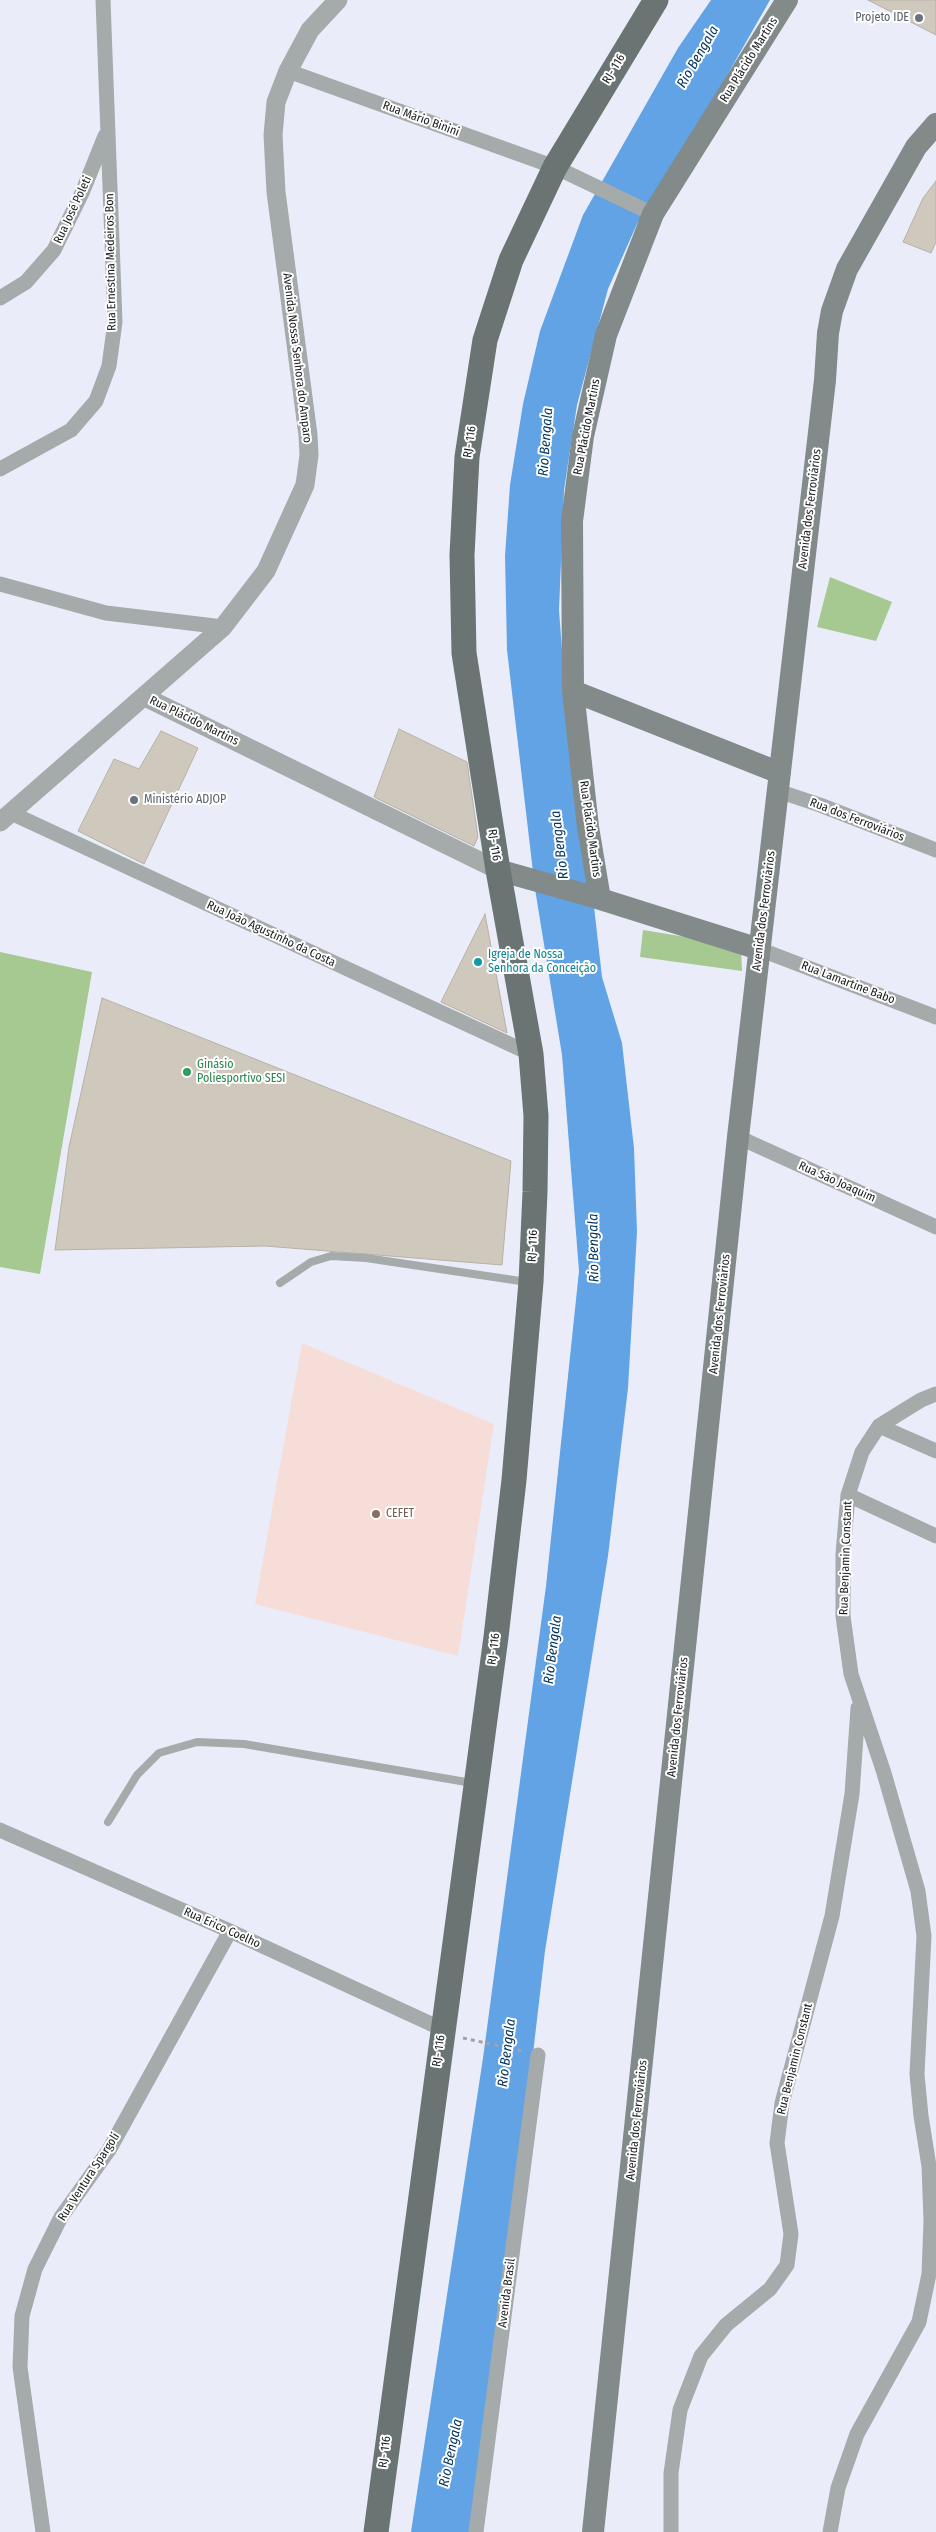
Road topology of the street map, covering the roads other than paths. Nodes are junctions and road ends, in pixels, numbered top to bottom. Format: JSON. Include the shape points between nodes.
{"nodes":[{"id":1,"x":103,"y":0,"type":"edge"},
{"id":2,"x":338,"y":0,"type":"edge"},
{"id":3,"x":656,"y":0,"type":"edge"},
{"id":4,"x":787,"y":0,"type":"edge"},
{"id":5,"x":288,"y":72,"type":"junction"},
{"id":6,"x":936,"y":124,"type":"edge"},
{"id":7,"x":108,"y":130,"type":"junction"},
{"id":8,"x":563,"y":171,"type":"junction"},
{"id":9,"x":650,"y":212,"type":"junction"},
{"id":10,"x":0,"y":298,"type":"edge"},
{"id":11,"x":0,"y":469,"type":"edge"},
{"id":12,"x":0,"y":584,"type":"edge"},
{"id":13,"x":223,"y":627,"type":"junction"},
{"id":14,"x":573,"y":690,"type":"junction"},
{"id":15,"x":145,"y":697,"type":"junction"},
{"id":16,"x":779,"y":782,"type":"junction"},
{"id":17,"x":5,"y":818,"type":"edge"},
{"id":18,"x":936,"y":850,"type":"edge"},
{"id":19,"x":507,"y":873,"type":"junction"},
{"id":20,"x":597,"y":898,"type":"junction"},
{"id":21,"x":759,"y":949,"type":"junction"},
{"id":22,"x":936,"y":1017,"type":"edge"},
{"id":23,"x":531,"y":1054,"type":"junction"},
{"id":24,"x":738,"y":1137,"type":"junction"},
{"id":25,"x":936,"y":1227,"type":"edge"},
{"id":26,"x":280,"y":1282,"type":"dead end"},
{"id":27,"x":531,"y":1282,"type":"junction"},
{"id":28,"x":936,"y":1394,"type":"edge"},
{"id":29,"x":879,"y":1426,"type":"junction"},
{"id":30,"x":936,"y":1451,"type":"edge"},
{"id":31,"x":848,"y":1495,"type":"junction"},
{"id":32,"x":936,"y":1536,"type":"edge"},
{"id":33,"x":859,"y":1701,"type":"junction"},
{"id":34,"x":477,"y":1784,"type":"junction"},
{"id":35,"x":108,"y":1822,"type":"dead end"},
{"id":36,"x":0,"y":1830,"type":"edge"},
{"id":37,"x":230,"y":1931,"type":"junction"},
{"id":38,"x":442,"y":2029,"type":"junction"},
{"id":39,"x":531,"y":2053,"type":"road end"},
{"id":40,"x":933,"y":2166,"type":"edge"},
{"id":41,"x":43,"y":2532,"type":"edge"},
{"id":42,"x":376,"y":2532,"type":"edge"},
{"id":43,"x":476,"y":2532,"type":"edge"},
{"id":44,"x":593,"y":2532,"type":"edge"},
{"id":45,"x":671,"y":2532,"type":"edge"},
{"id":46,"x":830,"y":2532,"type":"edge"}],
"edges":[{"from":1,"to":7,"type":"street","name":"Rua Ernestina Medeiros Bon"},
{"from":2,"to":5,"type":"street","name":"Avenida Nossa Senhora do Amparo","via":[[310,30]]},
{"from":3,"to":8,"type":"main road","name":"RJ- 116"},
{"from":4,"to":9,"type":"main road","name":"Rua Plácido Martins"},
{"from":5,"to":8,"type":"street","name":"Rua Mário Binini"},
{"from":5,"to":13,"type":"street","name":"Avenida Nossa Senhora do Amparo","via":[[276,102],[273,135],[276,192],[308,435],[308,471],[305,485],[266,571]]},
{"from":6,"to":16,"type":"main road","name":"Avenida dos Ferroviários","via":[[916,147],[847,269],[832,311]]},
{"from":7,"to":10,"type":"street","name":"Rua José Poleti","via":[[54,250],[26,282]]},
{"from":7,"to":11,"type":"street","name":"Rua Ernestina Medeiros Bon","via":[[115,322],[109,366],[96,401],[71,430]]},
{"from":8,"to":9,"type":"street","name":"Rua Mário Binini"},
{"from":8,"to":19,"type":"main road","name":"RJ- 116","via":[[511,260],[485,340],[467,457],[462,555],[464,653]]},
{"from":9,"to":14,"type":"main road","name":"Rua Plácido Martins","via":[[606,335],[583,436],[572,521]]},
{"from":12,"to":13,"type":"street","via":[[106,613]]},
{"from":13,"to":15,"type":"street","name":"Avenida Nossa Senhora do Amparo"},
{"from":14,"to":16,"type":"main road"},
{"from":14,"to":20,"type":"main road","name":"Rua Plácido Martins"},
{"from":15,"to":17,"type":"street","name":"Avenida Nossa Senhora do Amparo"},
{"from":15,"to":19,"type":"street","name":"Rua Plácido Martins"},
{"from":16,"to":18,"type":"street","name":"Rua dos Ferroviários","via":[[820,805]]},
{"from":16,"to":21,"type":"main road","name":"Avenida dos Ferroviários"},
{"from":17,"to":23,"type":"street","name":"Rua João Agustinho da Costa"},
{"from":19,"to":20,"type":"main road","name":"Rua Plácido Martins"},
{"from":19,"to":23,"type":"main road","name":"RJ- 116"},
{"from":20,"to":21,"type":"main road","name":"Rua Plácido Martins"},
{"from":21,"to":22,"type":"street","name":"Rua Lamartine Babo"},
{"from":21,"to":24,"type":"main road","name":"Avenida dos Ferroviários"},
{"from":23,"to":27,"type":"main road","name":"RJ- 116","via":[[536,1116]]},
{"from":24,"to":25,"type":"street","name":"Rua São Joaquim"},
{"from":24,"to":44,"type":"main road","name":"Avenida dos Ferroviários"},
{"from":26,"to":27,"type":"lane","via":[[312,1262],[331,1256],[366,1258]]},
{"from":27,"to":34,"type":"main road","name":"RJ- 116","via":[[514,1480]]},
{"from":28,"to":29,"type":"street","name":"Rua Benjamin Constant"},
{"from":29,"to":30,"type":"street"},
{"from":29,"to":31,"type":"street","name":"Rua Benjamin Constant","via":[[862,1452]]},
{"from":31,"to":32,"type":"street"},
{"from":31,"to":33,"type":"street","name":"Rua Benjamin Constant","via":[[843,1554],[843,1616],[851,1674]]},
{"from":33,"to":40,"type":"street","name":"Rua Benjamin Constant","via":[[884,1773],[918,1891],[924,1936],[917,2074],[921,2116]]},
{"from":33,"to":45,"type":"street","name":"Rua Benjamin Constant","via":[[852,1794],[832,1916],[782,2103],[777,2143],[791,2234],[787,2265],[770,2289],[726,2325],[701,2356],[680,2410],[671,2473]]},
{"from":34,"to":35,"type":"lane","via":[[244,1744],[197,1742],[159,1753],[137,1775]]},
{"from":34,"to":38,"type":"main road","name":"RJ- 116"},
{"from":36,"to":37,"type":"street","name":"Rua Erico Coelho"},
{"from":37,"to":38,"type":"street","name":"Rua Erico Coelho"},
{"from":37,"to":41,"type":"street","name":"Rua Ventura Spargoli","via":[[109,2150],[62,2217],[35,2269],[22,2316],[20,2367]]},
{"from":38,"to":42,"type":"main road","name":"RJ- 116"},
{"from":39,"to":43,"type":"street","name":"Avenida Brasil"},
{"from":40,"to":46,"type":"street","name":"Rua Benjamin Constant","via":[[929,2274],[919,2322],[857,2434],[838,2488]]}]}
